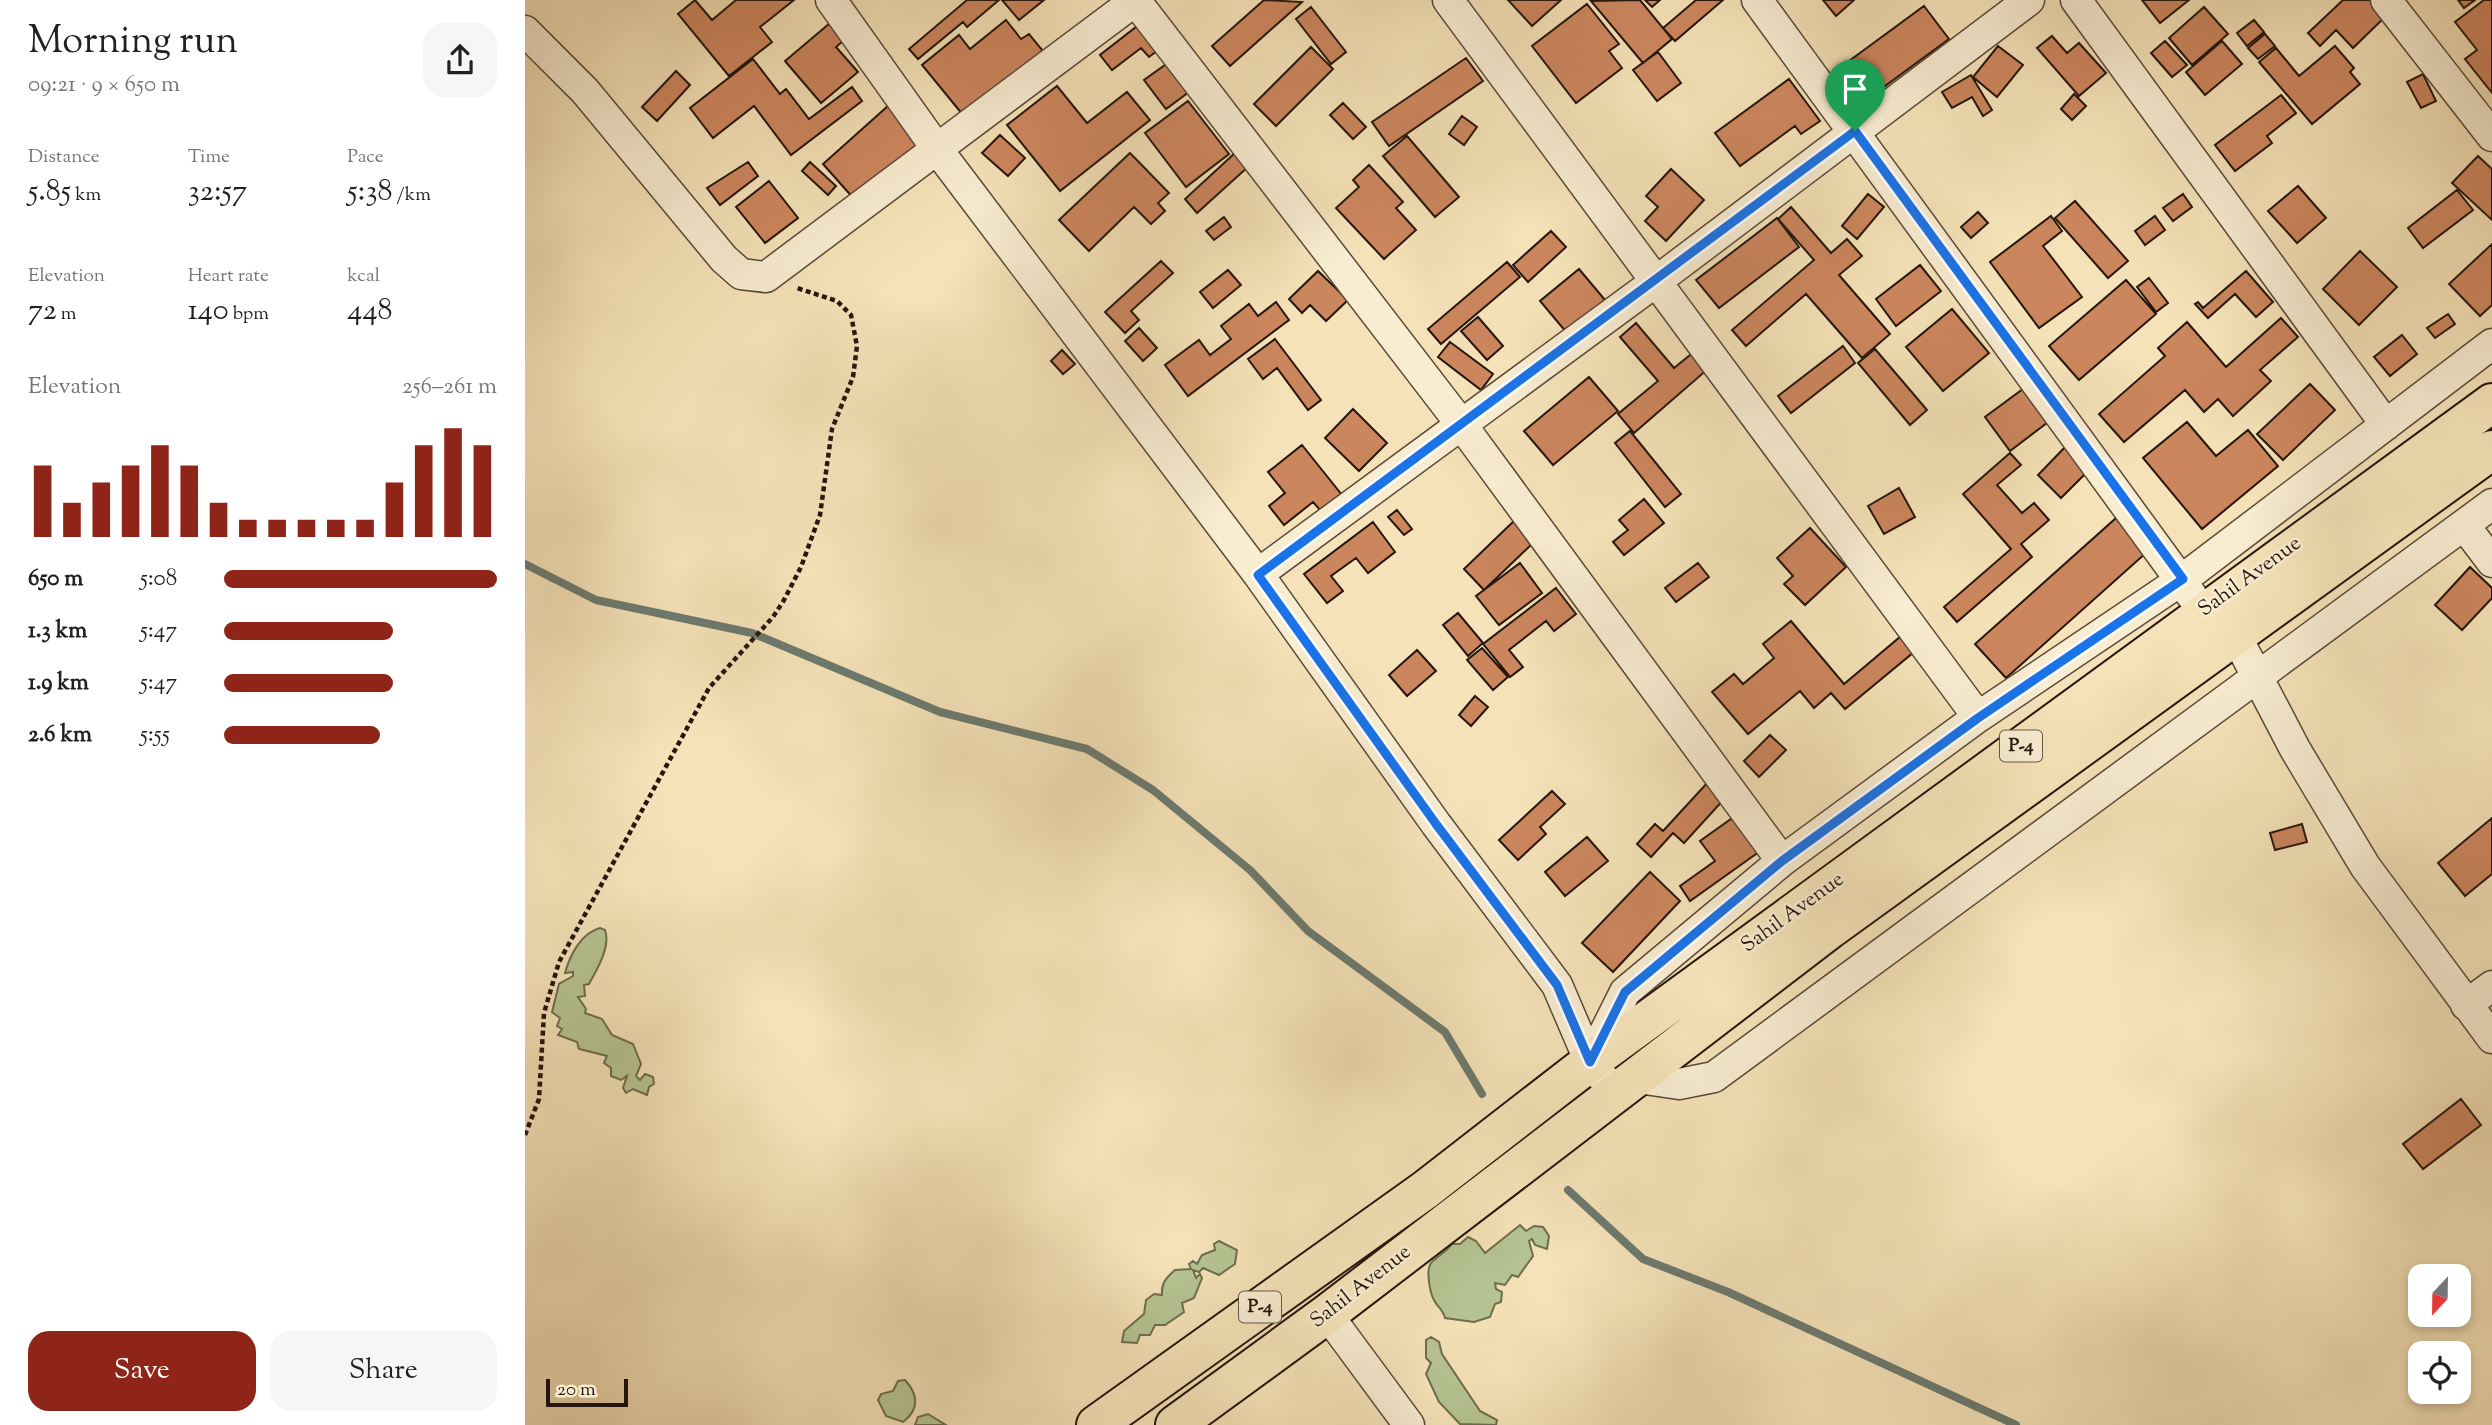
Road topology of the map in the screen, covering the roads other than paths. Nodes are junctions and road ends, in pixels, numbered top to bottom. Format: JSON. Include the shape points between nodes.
{"nodes":[{"id":1,"x":831,"y":0,"type":"edge"},
{"id":2,"x":1135,"y":0,"type":"edge"},
{"id":3,"x":1448,"y":0,"type":"edge"},
{"id":4,"x":1757,"y":0,"type":"edge"},
{"id":5,"x":2029,"y":0,"type":"edge"},
{"id":6,"x":2076,"y":0,"type":"edge"},
{"id":7,"x":2386,"y":0,"type":"edge"},
{"id":8,"x":525,"y":31,"type":"edge"},
{"id":9,"x":1855,"y":131,"type":"junction"},
{"id":10,"x":2492,"y":136,"type":"edge"},
{"id":11,"x":937,"y":149,"type":"junction"},
{"id":12,"x":1658,"y":280,"type":"junction"},
{"id":13,"x":2492,"y":344,"type":"edge"},
{"id":14,"x":2492,"y":403,"type":"edge"},
{"id":15,"x":1461,"y":424,"type":"junction"},
{"id":16,"x":2386,"y":425,"type":"junction"},
{"id":17,"x":2492,"y":450,"type":"edge"},
{"id":18,"x":2492,"y":504,"type":"edge"},
{"id":19,"x":2464,"y":525,"type":"junction"},
{"id":20,"x":2492,"y":562,"type":"edge"},
{"id":21,"x":1258,"y":575,"type":"junction"},
{"id":22,"x":2183,"y":579,"type":"junction"},
{"id":23,"x":2201,"y":612,"type":"junction"},
{"id":24,"x":2236,"y":636,"type":"junction"},
{"id":25,"x":2259,"y":676,"type":"junction"},
{"id":26,"x":1978,"y":718,"type":"junction"},
{"id":27,"x":1782,"y":861,"type":"junction"},
{"id":28,"x":2492,"y":986,"type":"edge"},
{"id":29,"x":2466,"y":1005,"type":"junction"},
{"id":30,"x":2492,"y":1038,"type":"edge"},
{"id":31,"x":1590,"y":1062,"type":"junction"},
{"id":32,"x":1627,"y":1086,"type":"junction"},
{"id":33,"x":1328,"y":1314,"type":"junction"},
{"id":34,"x":1096,"y":1425,"type":"edge"},
{"id":35,"x":1175,"y":1425,"type":"edge"},
{"id":36,"x":1409,"y":1425,"type":"edge"}],
"edges":[{"from":1,"to":11,"type":"street"},
{"from":2,"to":11,"type":"street"},
{"from":2,"to":15,"type":"street"},
{"from":3,"to":12,"type":"street"},
{"from":4,"to":9,"type":"street"},
{"from":5,"to":9,"type":"street"},
{"from":6,"to":16,"type":"street"},
{"from":7,"to":10,"type":"street"},
{"from":8,"to":11,"type":"street","via":[[585,91],[741,274],[766,277]]},
{"from":9,"to":12,"type":"street"},
{"from":9,"to":22,"type":"street"},
{"from":11,"to":21,"type":"street"},
{"from":12,"to":15,"type":"street"},
{"from":12,"to":26,"type":"street"},
{"from":13,"to":16,"type":"street"},
{"from":14,"to":23,"type":"highway","name":"Sahil Avenue","number":"P-4"},
{"from":15,"to":21,"type":"street"},
{"from":15,"to":27,"type":"street"},
{"from":16,"to":22,"type":"street"},
{"from":17,"to":24,"type":"highway","name":"Sahil Avenue","number":"P-4"},
{"from":18,"to":19,"type":"street"},
{"from":19,"to":20,"type":"street"},
{"from":19,"to":25,"type":"street"},
{"from":21,"to":31,"type":"street","via":[[1557,985]]},
{"from":22,"to":23,"type":"street"},
{"from":22,"to":26,"type":"street"},
{"from":23,"to":31,"type":"highway","name":"Sahil Avenue","number":"P-4"},
{"from":24,"to":25,"type":"street"},
{"from":24,"to":32,"type":"highway","name":"Sahil Avenue","number":"P-4","via":[[1830,929]]},
{"from":25,"to":29,"type":"street","via":[[2295,749],[2365,866]]},
{"from":25,"to":32,"type":"street","via":[[1714,1077]]},
{"from":26,"to":27,"type":"street"},
{"from":27,"to":31,"type":"street","via":[[1625,992]]},
{"from":28,"to":29,"type":"street"},
{"from":29,"to":30,"type":"street"},
{"from":31,"to":32,"type":"street"},
{"from":31,"to":34,"type":"highway","name":"Sahil Avenue","number":"P-4","via":[[1425,1190]]},
{"from":32,"to":33,"type":"highway","name":"Sahil Avenue","number":"P-4"},
{"from":33,"to":35,"type":"highway","name":"Sahil Avenue","number":"P-4"},
{"from":33,"to":36,"type":"street"}]}
